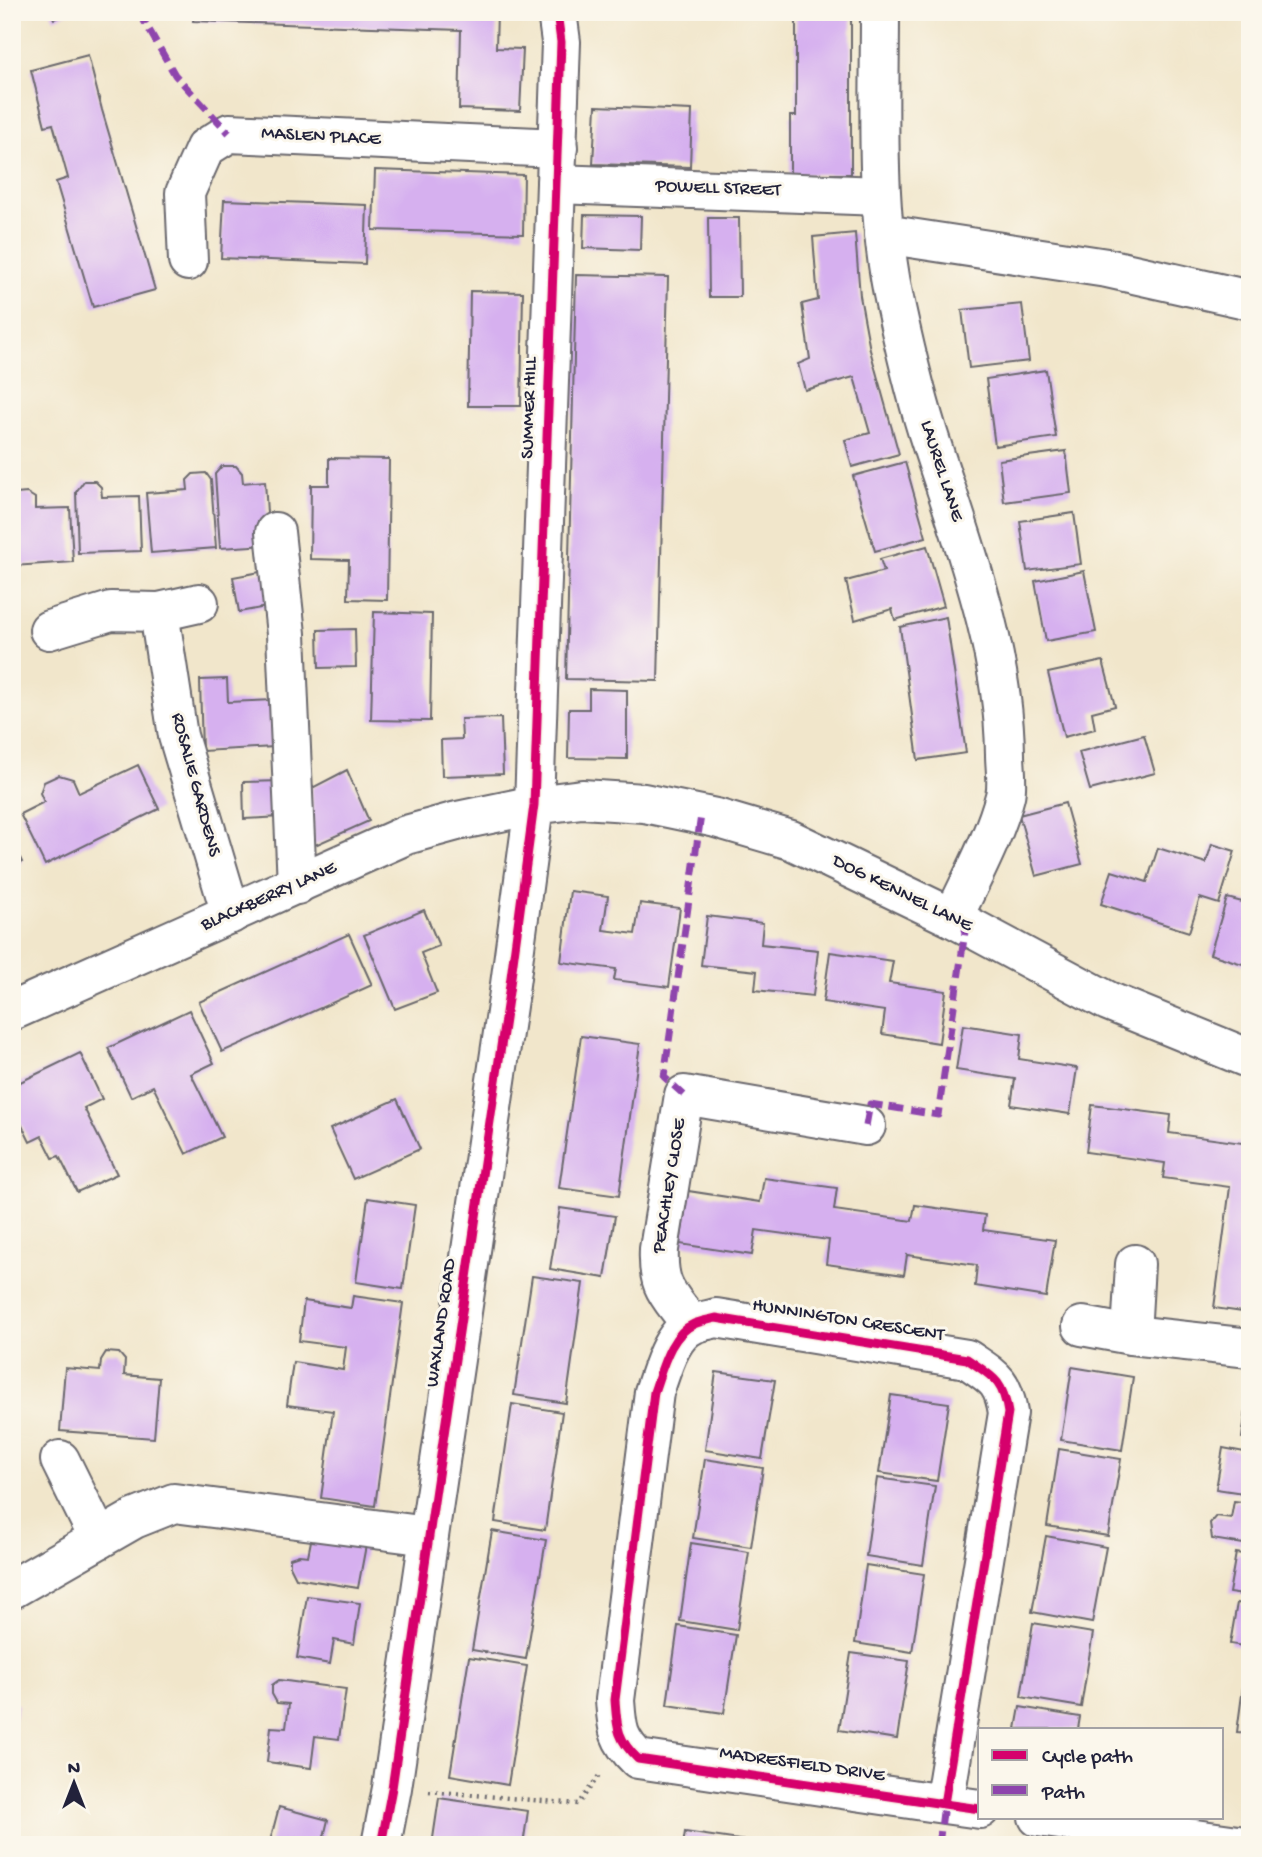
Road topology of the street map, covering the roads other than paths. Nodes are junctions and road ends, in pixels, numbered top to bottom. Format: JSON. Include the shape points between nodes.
{"nodes":[{"id":1,"x":557,"y":12,"type":"edge"},
{"id":2,"x":880,"y":12,"type":"edge"},
{"id":3,"x":557,"y":166,"type":"junction"},
{"id":4,"x":881,"y":196,"type":"junction"},
{"id":5,"x":884,"y":234,"type":"junction"},
{"id":6,"x":188,"y":261,"type":"dead end"},
{"id":7,"x":1250,"y":300,"type":"edge"},
{"id":8,"x":275,"y":532,"type":"dead end"},
{"id":9,"x":198,"y":604,"type":"dead end"},
{"id":10,"x":159,"y":612,"type":"junction"},
{"id":11,"x":50,"y":630,"type":"dead end"},
{"id":12,"x":534,"y":805,"type":"junction"},
{"id":13,"x":297,"y":885,"type":"junction"},
{"id":14,"x":232,"y":914,"type":"junction"},
{"id":15,"x":953,"y":918,"type":"junction"},
{"id":16,"x":12,"y":1011,"type":"edge"},
{"id":17,"x":1250,"y":1059,"type":"edge"},
{"id":18,"x":866,"y":1126,"type":"dead end"},
{"id":19,"x":1135,"y":1264,"type":"dead end"},
{"id":20,"x":691,"y":1325,"type":"junction"},
{"id":21,"x":1082,"y":1326,"type":"dead end"},
{"id":22,"x":1131,"y":1335,"type":"junction"},
{"id":23,"x":1250,"y":1348,"type":"edge"},
{"id":24,"x":60,"y":1460,"type":"dead end"},
{"id":25,"x":428,"y":1536,"type":"junction"},
{"id":26,"x":99,"y":1539,"type":"junction"},
{"id":27,"x":12,"y":1589,"type":"edge"},
{"id":28,"x":962,"y":1806,"type":"edge"},
{"id":29,"x":1045,"y":1818,"type":"edge"},
{"id":30,"x":381,"y":1845,"type":"edge"},
{"id":31,"x":1238,"y":1845,"type":"edge"}],
"edges":[{"from":1,"to":3,"type":"street","name":"SUMMER HILL","via":[[561,42]]},
{"from":2,"to":4,"type":"street","name":"LAUREL LANE"},
{"from":3,"to":4,"type":"street","name":"POWELL STREET"},
{"from":3,"to":6,"type":"street","name":"MASLEN PLACE","via":[[229,133],[205,148],[185,193]]},
{"from":3,"to":12,"type":"street","name":"SUMMER HILL"},
{"from":4,"to":5,"type":"street","name":"LAUREL LANE"},
{"from":5,"to":7,"type":"street","via":[[1107,268]]},
{"from":5,"to":15,"type":"street","name":"LAUREL LANE","via":[[895,306],[931,443],[973,566],[1005,726],[1005,795]]},
{"from":8,"to":13,"type":"street","via":[[286,634]]},
{"from":9,"to":10,"type":"street"},
{"from":10,"to":11,"type":"street","via":[[111,611]]},
{"from":10,"to":14,"type":"street","name":"ROSALIE GARDENS","via":[[178,736]]},
{"from":12,"to":13,"type":"street","name":"BLACKBERRY LANE","via":[[406,835]]},
{"from":12,"to":15,"type":"street","name":"DOG KENNEL LANE","via":[[607,800],[716,818],[791,840]]},
{"from":12,"to":25,"type":"street","name":"WAXLAND ROAD"},
{"from":13,"to":14,"type":"street","name":"BLACKBERRY LANE"},
{"from":14,"to":16,"type":"street","name":"BLACKBERRY LANE"},
{"from":15,"to":17,"type":"street","name":"DOG KENNEL LANE","via":[[1108,1001]]},
{"from":18,"to":20,"type":"street","name":"PEACHLEY CLOSE","via":[[684,1095],[658,1269],[661,1283]]},
{"from":19,"to":22,"type":"street"},
{"from":20,"to":28,"type":"street","name":"HUNNINGTON CRESCENT","via":[[716,1318],[967,1359],[992,1376],[1005,1392],[1008,1413]]},
{"from":20,"to":28,"type":"street","name":"MADRESFIELD DRIVE","via":[[665,1360],[654,1392],[615,1700],[617,1729],[624,1745],[638,1759]]},
{"from":21,"to":22,"type":"street"},
{"from":22,"to":23,"type":"street"},
{"from":24,"to":26,"type":"street"},
{"from":25,"to":26,"type":"street","via":[[174,1503]]},
{"from":25,"to":30,"type":"street","name":"WAXLAND ROAD"},
{"from":26,"to":27,"type":"street"},
{"from":29,"to":31,"type":"street"}]}
